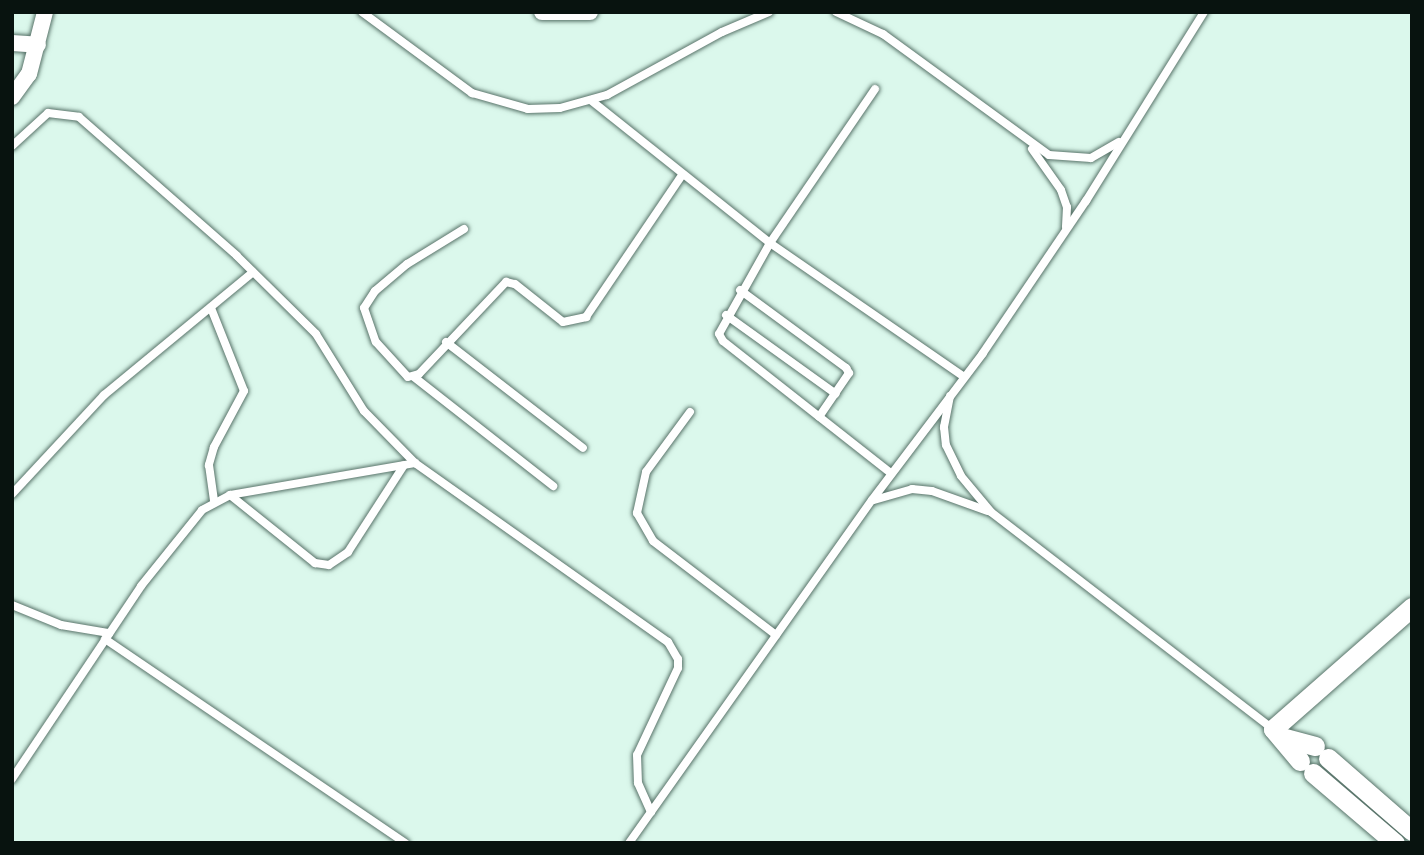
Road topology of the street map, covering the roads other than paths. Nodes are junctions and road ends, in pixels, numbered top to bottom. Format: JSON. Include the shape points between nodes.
{"nodes":[{"id":1,"x":45,"y":12,"type":"edge"},
{"id":2,"x":362,"y":12,"type":"edge"},
{"id":3,"x":542,"y":12,"type":"edge"},
{"id":4,"x":590,"y":12,"type":"edge"},
{"id":5,"x":769,"y":12,"type":"edge"},
{"id":6,"x":836,"y":12,"type":"edge"},
{"id":7,"x":1204,"y":12,"type":"edge"},
{"id":8,"x":12,"y":43,"type":"edge"},
{"id":9,"x":38,"y":45,"type":"junction"},
{"id":10,"x":875,"y":89,"type":"dead end"},
{"id":11,"x":12,"y":97,"type":"edge"},
{"id":12,"x":592,"y":101,"type":"junction"},
{"id":13,"x":1129,"y":131,"type":"junction"},
{"id":14,"x":1028,"y":144,"type":"junction"},
{"id":15,"x":12,"y":146,"type":"edge"},
{"id":16,"x":682,"y":175,"type":"junction"},
{"id":17,"x":464,"y":229,"type":"dead end"},
{"id":18,"x":1059,"y":241,"type":"junction"},
{"id":19,"x":770,"y":243,"type":"junction"},
{"id":20,"x":253,"y":272,"type":"junction"},
{"id":21,"x":740,"y":290,"type":"junction"},
{"id":22,"x":211,"y":308,"type":"junction"},
{"id":23,"x":726,"y":315,"type":"junction"},
{"id":24,"x":446,"y":342,"type":"junction"},
{"id":25,"x":414,"y":377,"type":"junction"},
{"id":26,"x":964,"y":377,"type":"junction"},
{"id":27,"x":951,"y":393,"type":"junction"},
{"id":28,"x":836,"y":394,"type":"junction"},
{"id":29,"x":690,"y":412,"type":"dead end"},
{"id":30,"x":819,"y":417,"type":"junction"},
{"id":31,"x":583,"y":448,"type":"dead end"},
{"id":32,"x":415,"y":463,"type":"junction"},
{"id":33,"x":404,"y":466,"type":"junction"},
{"id":34,"x":891,"y":473,"type":"junction"},
{"id":35,"x":553,"y":486,"type":"dead end"},
{"id":36,"x":12,"y":494,"type":"edge"},
{"id":37,"x":230,"y":495,"type":"junction"},
{"id":38,"x":872,"y":500,"type":"junction"},
{"id":39,"x":214,"y":501,"type":"junction"},
{"id":40,"x":991,"y":512,"type":"junction"},
{"id":41,"x":12,"y":605,"type":"edge"},
{"id":42,"x":1412,"y":607,"type":"edge"},
{"id":43,"x":776,"y":635,"type":"junction"},
{"id":44,"x":107,"y":636,"type":"junction"},
{"id":45,"x":1279,"y":734,"type":"junction"},
{"id":46,"x":12,"y":779,"type":"edge"},
{"id":47,"x":1368,"y":806,"type":"junction"},
{"id":48,"x":651,"y":812,"type":"junction"},
{"id":49,"x":1412,"y":831,"type":"edge"},
{"id":50,"x":405,"y":843,"type":"edge"},
{"id":51,"x":629,"y":843,"type":"edge"},
{"id":52,"x":1395,"y":843,"type":"edge"}],
"edges":[{"from":1,"to":9,"type":"street"},
{"from":2,"to":12,"type":"lane","via":[[472,93],[528,109]]},
{"from":3,"to":4,"type":"street"},
{"from":5,"to":12,"type":"lane"},
{"from":6,"to":14,"type":"lane","via":[[883,34]]},
{"from":7,"to":13,"type":"lane"},
{"from":8,"to":9,"type":"street"},
{"from":9,"to":11,"type":"street","via":[[29,74]]},
{"from":10,"to":19,"type":"lane"},
{"from":12,"to":16,"type":"lane"},
{"from":13,"to":14,"type":"lane","via":[[1105,153],[1082,159],[1049,155]]},
{"from":13,"to":18,"type":"lane"},
{"from":14,"to":18,"type":"lane","via":[[1052,176],[1067,207],[1068,223]]},
{"from":15,"to":20,"type":"lane","via":[[48,113],[79,117]]},
{"from":16,"to":19,"type":"lane"},
{"from":16,"to":24,"type":"lane","via":[[586,317],[563,322],[515,284],[506,282]]},
{"from":17,"to":25,"type":"lane","via":[[407,264],[375,291],[364,307],[376,342],[401,372]]},
{"from":18,"to":26,"type":"lane"},
{"from":19,"to":21,"type":"lane"},
{"from":19,"to":26,"type":"lane"},
{"from":20,"to":22,"type":"lane"},
{"from":20,"to":32,"type":"lane","via":[[316,334],[364,411]]},
{"from":21,"to":23,"type":"lane"},
{"from":21,"to":28,"type":"lane","via":[[846,368],[849,373]]},
{"from":22,"to":36,"type":"lane","via":[[104,396]]},
{"from":22,"to":39,"type":"lane","via":[[244,391],[214,447],[209,466]]},
{"from":23,"to":28,"type":"lane"},
{"from":23,"to":30,"type":"lane","via":[[719,328],[723,341]]},
{"from":24,"to":25,"type":"lane"},
{"from":24,"to":31,"type":"lane"},
{"from":25,"to":35,"type":"lane"},
{"from":26,"to":27,"type":"lane"},
{"from":27,"to":34,"type":"lane"},
{"from":27,"to":40,"type":"lane","via":[[944,427],[946,445],[961,476]]},
{"from":28,"to":30,"type":"lane"},
{"from":29,"to":43,"type":"lane","via":[[646,472],[637,513],[653,541]]},
{"from":30,"to":34,"type":"lane"},
{"from":32,"to":33,"type":"lane"},
{"from":32,"to":48,"type":"lane","via":[[675,651],[678,668],[637,755],[638,783]]},
{"from":33,"to":37,"type":"lane"},
{"from":33,"to":37,"type":"lane","via":[[348,552],[329,565],[315,563]]},
{"from":34,"to":38,"type":"lane"},
{"from":37,"to":39,"type":"lane"},
{"from":38,"to":40,"type":"lane","via":[[912,489],[932,491]]},
{"from":38,"to":43,"type":"lane"},
{"from":39,"to":44,"type":"lane","via":[[183,533]]},
{"from":40,"to":45,"type":"lane"},
{"from":41,"to":44,"type":"lane","via":[[61,625]]},
{"from":42,"to":45,"type":"street"},
{"from":43,"to":48,"type":"lane"},
{"from":44,"to":46,"type":"lane"},
{"from":44,"to":50,"type":"lane"},
{"from":45,"to":47,"type":"street","via":[[1306,767]]},
{"from":45,"to":47,"type":"street","via":[[1322,752]]},
{"from":47,"to":49,"type":"street"},
{"from":47,"to":52,"type":"street"},
{"from":48,"to":51,"type":"lane"}]}
